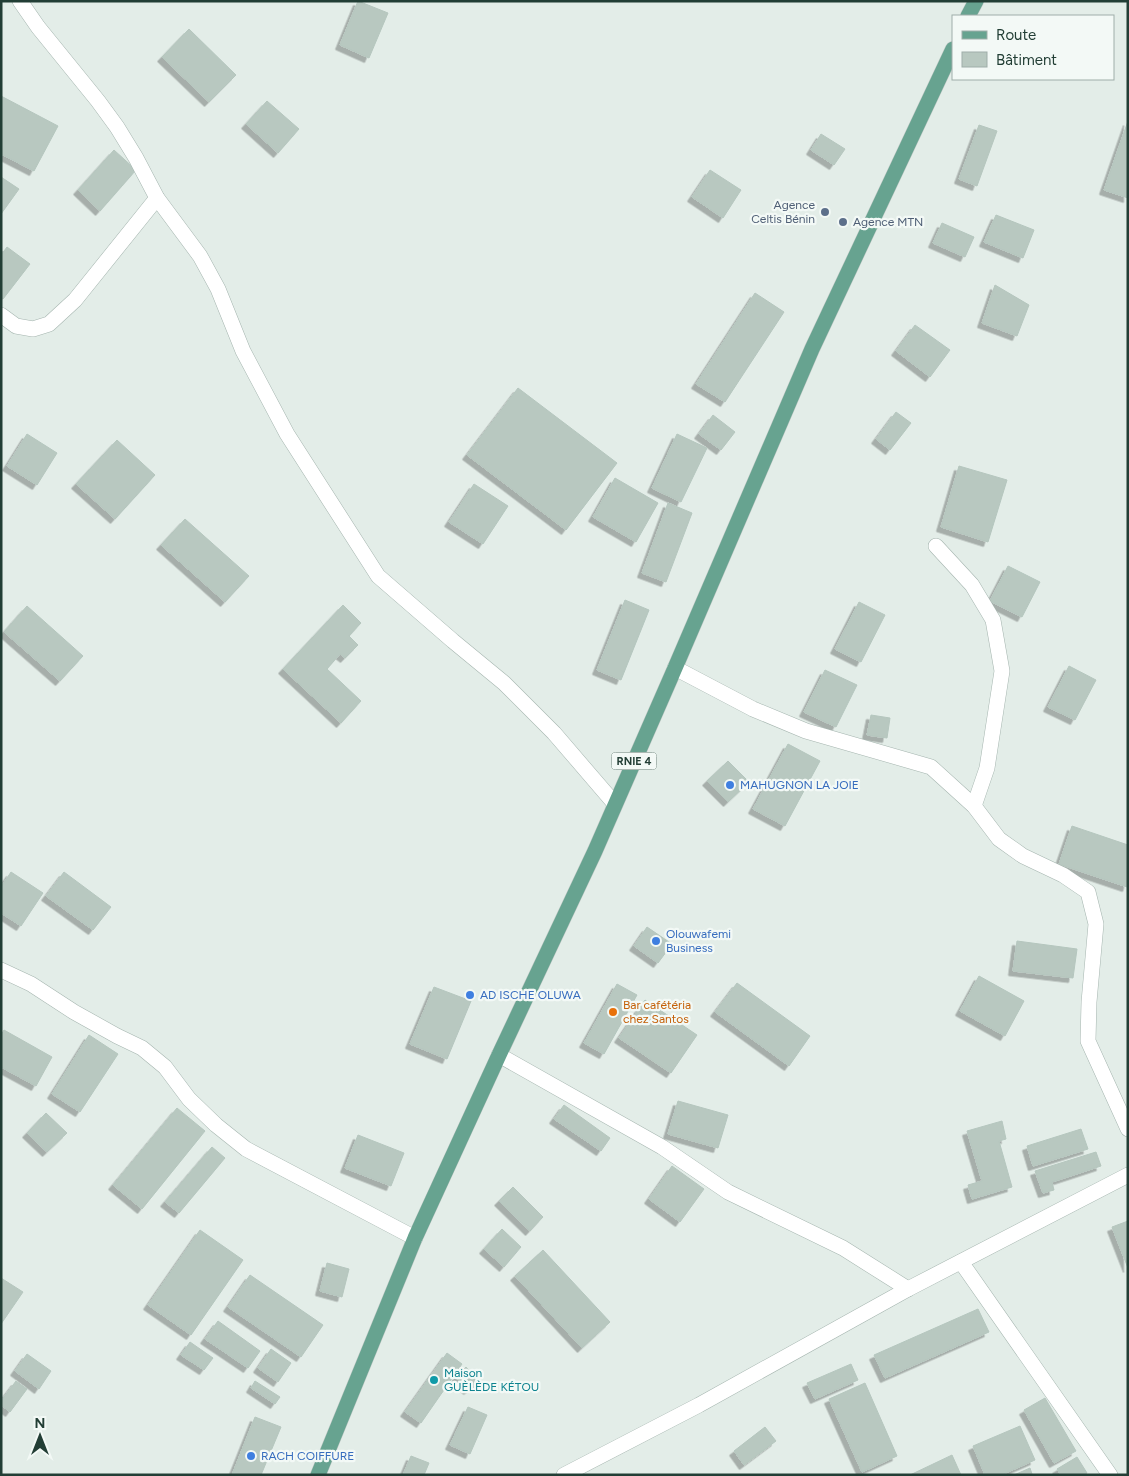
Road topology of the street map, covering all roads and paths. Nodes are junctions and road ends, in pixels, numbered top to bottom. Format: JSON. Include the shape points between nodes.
{"nodes":[{"id":1,"x":20,"y":1,"type":"edge"},
{"id":2,"x":976,"y":1,"type":"edge"},
{"id":3,"x":969,"y":15,"type":"edge"},
{"id":4,"x":952,"y":51,"type":"edge"},
{"id":5,"x":157,"y":198,"type":"junction"},
{"id":6,"x":1,"y":315,"type":"edge"},
{"id":7,"x":936,"y":546,"type":"dead end"},
{"id":8,"x":675,"y":668,"type":"junction"},
{"id":9,"x":615,"y":804,"type":"junction"},
{"id":10,"x":974,"y":806,"type":"junction"},
{"id":11,"x":1,"y":970,"type":"edge"},
{"id":12,"x":499,"y":1055,"type":"junction"},
{"id":13,"x":1128,"y":1129,"type":"edge"},
{"id":14,"x":1128,"y":1175,"type":"edge"},
{"id":15,"x":415,"y":1238,"type":"junction"},
{"id":16,"x":961,"y":1262,"type":"junction"},
{"id":17,"x":908,"y":1289,"type":"junction"},
{"id":18,"x":318,"y":1475,"type":"edge"},
{"id":19,"x":564,"y":1475,"type":"edge"},
{"id":20,"x":1110,"y":1475,"type":"edge"}],
"edges":[{"from":1,"to":5,"type":"street","via":[[117,127]]},
{"from":2,"to":3,"type":"main road"},
{"from":4,"to":8,"type":"main road","number":"RNIE 4","via":[[812,349]]},
{"from":5,"to":6,"type":"street","via":[[75,300],[49,324],[33,330],[16,326]]},
{"from":5,"to":9,"type":"street","via":[[200,256],[218,289],[243,351],[287,434],[378,576],[504,683],[554,733]]},
{"from":7,"to":10,"type":"street","via":[[972,585],[993,620],[1002,671],[987,768]]},
{"from":8,"to":9,"type":"main road","number":"RNIE 4"},
{"from":8,"to":10,"type":"street","via":[[753,709],[806,731],[931,767]]},
{"from":9,"to":12,"type":"main road","number":"RNIE 4"},
{"from":10,"to":13,"type":"street","via":[[1000,839],[1023,856],[1063,875],[1088,892],[1096,924],[1088,1042]]},
{"from":11,"to":15,"type":"street","via":[[142,1048],[165,1067],[189,1099],[246,1149]]},
{"from":12,"to":15,"type":"main road","number":"RNIE 4"},
{"from":12,"to":17,"type":"street","via":[[662,1147],[728,1192],[843,1248]]},
{"from":14,"to":16,"type":"street"},
{"from":15,"to":18,"type":"main road","number":"RNIE 4"},
{"from":16,"to":17,"type":"street"},
{"from":16,"to":20,"type":"street"},
{"from":17,"to":19,"type":"street","via":[[700,1405]]}]}
